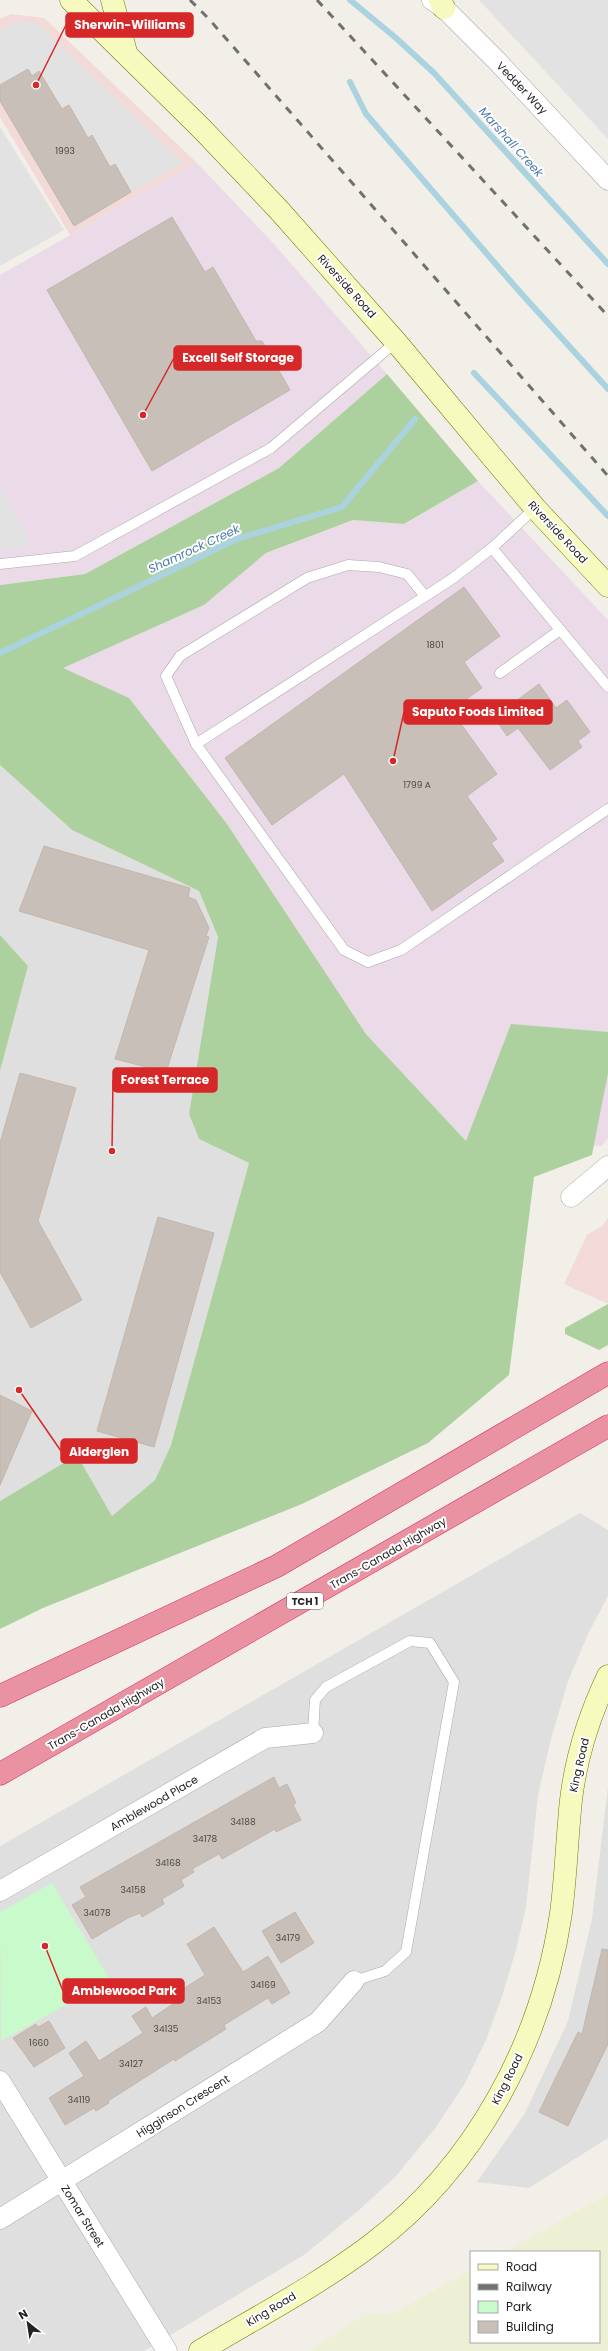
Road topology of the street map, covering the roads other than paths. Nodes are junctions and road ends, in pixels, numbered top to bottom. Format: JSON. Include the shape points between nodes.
{"nodes":[{"id":1,"x":71,"y":0,"type":"edge"},
{"id":2,"x":112,"y":0,"type":"edge"},
{"id":3,"x":439,"y":3,"type":"edge"},
{"id":4,"x":126,"y":52,"type":"junction"},
{"id":5,"x":608,"y":180,"type":"edge"},
{"id":6,"x":396,"y":342,"type":"junction"},
{"id":7,"x":535,"y":508,"type":"junction"},
{"id":8,"x":492,"y":548,"type":"junction"},
{"id":9,"x":0,"y":564,"type":"edge"},
{"id":10,"x":608,"y":586,"type":"edge"},
{"id":11,"x":424,"y":596,"type":"junction"},
{"id":12,"x":560,"y":630,"type":"junction"},
{"id":13,"x":500,"y":673,"type":"dead end"},
{"id":14,"x":608,"y":687,"type":"edge"},
{"id":15,"x":196,"y":744,"type":"junction"},
{"id":16,"x":608,"y":809,"type":"edge"},
{"id":17,"x":608,"y":1166,"type":"edge"},
{"id":18,"x":571,"y":1197,"type":"dead end"},
{"id":19,"x":608,"y":1373,"type":"edge"},
{"id":20,"x":608,"y":1426,"type":"edge"},
{"id":21,"x":608,"y":1676,"type":"edge"},
{"id":22,"x":0,"y":1696,"type":"edge"},
{"id":23,"x":313,"y":1733,"type":"joint"},
{"id":24,"x":0,"y":1774,"type":"edge"},
{"id":25,"x":0,"y":1891,"type":"edge"},
{"id":26,"x":354,"y":1981,"type":"joint"},
{"id":27,"x":0,"y":2081,"type":"edge"},
{"id":28,"x":62,"y":2181,"type":"junction"},
{"id":29,"x":0,"y":2219,"type":"edge"},
{"id":30,"x":167,"y":2351,"type":"edge"},
{"id":31,"x":200,"y":2351,"type":"edge"}],
"edges":[{"from":1,"to":4,"type":"street","name":"Riverside Road"},
{"from":2,"to":4,"type":"street"},
{"from":3,"to":5,"type":"street","name":"Vedder Way"},
{"from":4,"to":6,"type":"street","name":"Riverside Road","via":[[278,209]]},
{"from":6,"to":7,"type":"street","name":"Riverside Road"},
{"from":6,"to":9,"type":"lane","via":[[271,448],[75,556]]},
{"from":7,"to":8,"type":"lane"},
{"from":7,"to":10,"type":"street","name":"Riverside Road"},
{"from":8,"to":11,"type":"lane"},
{"from":8,"to":12,"type":"lane"},
{"from":11,"to":15,"type":"lane"},
{"from":11,"to":15,"type":"lane","via":[[407,574],[379,567],[348,565],[307,578],[180,656],[166,676]]},
{"from":12,"to":13,"type":"lane"},
{"from":12,"to":14,"type":"lane"},
{"from":15,"to":16,"type":"lane","via":[[344,950],[368,962],[401,950]]},
{"from":17,"to":18,"type":"street"},
{"from":19,"to":22,"type":"highway","via":[[277,1566]]},
{"from":20,"to":24,"type":"highway","name":"Trans-Canada Highway","number":"TCH 1"},
{"from":21,"to":31,"type":"street","name":"King Road","via":[[590,1723],[571,1798],[561,1912],[552,1962],[521,2053],[499,2097],[471,2142],[441,2178],[408,2213],[371,2245]]},
{"from":23,"to":25,"type":"street","name":"Amblewood Place","via":[[265,1738]]},
{"from":23,"to":26,"type":"lane","via":[[315,1700],[326,1687],[410,1641],[430,1643],[454,1682],[406,1952],[385,1971]]},
{"from":26,"to":28,"type":"street","name":"Higginson Crescent","via":[[318,2022]]},
{"from":27,"to":28,"type":"street","name":"Zomar Street"},
{"from":28,"to":29,"type":"street","name":"Higginson Crescent"},
{"from":28,"to":30,"type":"street","name":"Zomar Street"}]}
